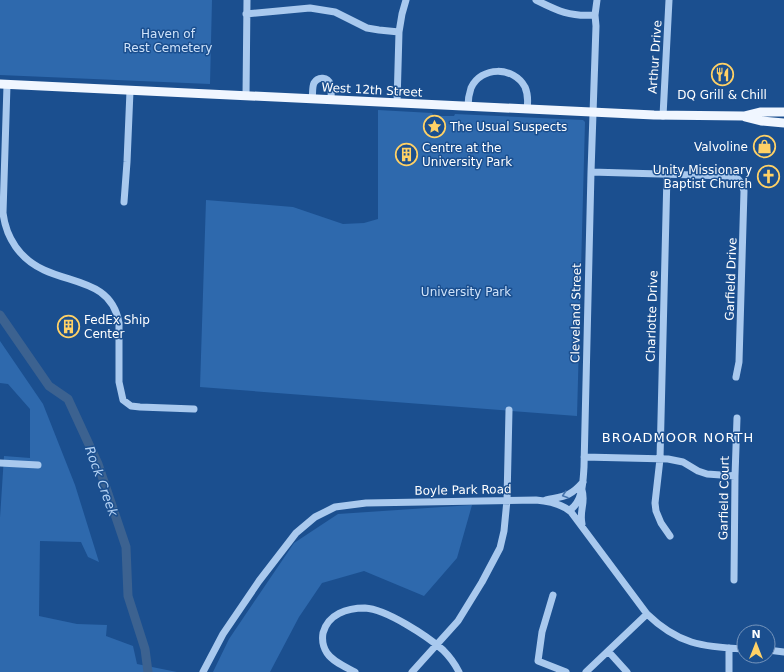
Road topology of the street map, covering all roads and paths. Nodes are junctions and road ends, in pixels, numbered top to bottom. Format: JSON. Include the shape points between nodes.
{"nodes":[{"id":1,"x":247,"y":0,"type":"edge"},
{"id":2,"x":406,"y":0,"type":"edge"},
{"id":3,"x":536,"y":0,"type":"edge"},
{"id":4,"x":597,"y":0,"type":"edge"},
{"id":5,"x":670,"y":0,"type":"edge"},
{"id":6,"x":246,"y":14,"type":"junction"},
{"id":7,"x":595,"y":16,"type":"junction"},
{"id":8,"x":399,"y":32,"type":"junction"},
{"id":9,"x":3,"y":85,"type":"edge"},
{"id":10,"x":130,"y":91,"type":"junction"},
{"id":11,"x":246,"y":96,"type":"junction"},
{"id":12,"x":312,"y":99,"type":"junction"},
{"id":13,"x":331,"y":100,"type":"junction"},
{"id":14,"x":397,"y":103,"type":"junction"},
{"id":15,"x":468,"y":106,"type":"junction"},
{"id":16,"x":527,"y":109,"type":"junction"},
{"id":17,"x":592,"y":112,"type":"junction"},
{"id":18,"x":784,"y":112,"type":"edge"},
{"id":19,"x":662,"y":116,"type":"junction"},
{"id":20,"x":744,"y":116,"type":"junction"},
{"id":21,"x":784,"y":123,"type":"edge"},
{"id":22,"x":591,"y":172,"type":"junction"},
{"id":23,"x":667,"y":174,"type":"junction"},
{"id":24,"x":124,"y":202,"type":"dead end"},
{"id":25,"x":736,"y":377,"type":"dead end"},
{"id":26,"x":194,"y":409,"type":"dead end"},
{"id":27,"x":509,"y":410,"type":"dead end"},
{"id":28,"x":737,"y":418,"type":"dead end"},
{"id":29,"x":584,"y":457,"type":"junction"},
{"id":30,"x":660,"y":459,"type":"junction"},
{"id":31,"x":0,"y":462,"type":"edge"},
{"id":32,"x":38,"y":465,"type":"dead end"},
{"id":33,"x":735,"y":476,"type":"junction"},
{"id":34,"x":582,"y":486,"type":"junction"},
{"id":35,"x":507,"y":500,"type":"junction"},
{"id":36,"x":544,"y":500,"type":"junction"},
{"id":37,"x":570,"y":510,"type":"junction"},
{"id":38,"x":583,"y":528,"type":"junction"},
{"id":39,"x":670,"y":536,"type":"dead end"},
{"id":40,"x":734,"y":580,"type":"dead end"},
{"id":41,"x":553,"y":595,"type":"dead end"},
{"id":42,"x":647,"y":614,"type":"junction"},
{"id":43,"x":436,"y":645,"type":"junction"},
{"id":44,"x":729,"y":648,"type":"junction"},
{"id":45,"x":736,"y":648,"type":"edge"},
{"id":46,"x":608,"y":651,"type":"junction"},
{"id":47,"x":203,"y":672,"type":"edge"},
{"id":48,"x":355,"y":672,"type":"edge"},
{"id":49,"x":412,"y":672,"type":"edge"},
{"id":50,"x":459,"y":672,"type":"edge"},
{"id":51,"x":566,"y":672,"type":"edge"},
{"id":52,"x":586,"y":672,"type":"edge"},
{"id":53,"x":627,"y":672,"type":"edge"},
{"id":54,"x":729,"y":672,"type":"edge"}],
"edges":[{"from":1,"to":6,"type":"street"},
{"from":2,"to":8,"type":"street"},
{"from":3,"to":7,"type":"street","via":[[562,13]]},
{"from":4,"to":7,"type":"street","name":"Cleveland Street"},
{"from":5,"to":19,"type":"street","name":"Arthur Drive"},
{"from":6,"to":8,"type":"street","via":[[318,8],[335,12],[367,28]]},
{"from":6,"to":11,"type":"street"},
{"from":7,"to":17,"type":"street","name":"Cleveland Street"},
{"from":8,"to":14,"type":"street"},
{"from":9,"to":10,"type":"main road","name":"West 12th Street"},
{"from":9,"to":26,"type":"street","via":[[3,213],[12,243],[37,266],[50,273],[92,286],[110,302],[119,323],[119,382],[123,400],[132,406]]},
{"from":10,"to":11,"type":"main road","name":"West 12th Street"},
{"from":10,"to":24,"type":"street"},
{"from":11,"to":12,"type":"main road","name":"West 12th Street"},
{"from":12,"to":13,"type":"main road","name":"West 12th Street"},
{"from":12,"to":13,"type":"street","via":[[314,83],[323,78],[331,85]]},
{"from":13,"to":14,"type":"main road","name":"West 12th Street"},
{"from":14,"to":15,"type":"main road","name":"West 12th Street"},
{"from":15,"to":16,"type":"main road","name":"West 12th Street"},
{"from":15,"to":16,"type":"street","via":[[474,84],[483,75],[496,71],[518,78],[528,97]]},
{"from":16,"to":17,"type":"main road","name":"West 12th Street"},
{"from":17,"to":19,"type":"main road","name":"West 12th Street"},
{"from":17,"to":22,"type":"street","name":"Cleveland Street"},
{"from":18,"to":20,"type":"main road","name":"West 12th Street","via":[[760,112]]},
{"from":19,"to":20,"type":"main road","name":"West 12th Street"},
{"from":20,"to":21,"type":"main road","name":"West 12th Street"},
{"from":22,"to":23,"type":"street"},
{"from":22,"to":29,"type":"street","name":"Cleveland Street"},
{"from":23,"to":25,"type":"street","name":"Garfield Drive","via":[[729,176],[741,182],[744,191],[743,250],[739,362]]},
{"from":23,"to":30,"type":"street","name":"Charlotte Drive"},
{"from":27,"to":35,"type":"street"},
{"from":28,"to":33,"type":"street","name":"Garfield Court"},
{"from":29,"to":30,"type":"street"},
{"from":29,"to":34,"type":"street","name":"Cleveland Street"},
{"from":30,"to":33,"type":"street","via":[[683,462],[707,474]]},
{"from":30,"to":39,"type":"street","name":"Charlotte Drive","via":[[657,516]]},
{"from":31,"to":32,"type":"street"},
{"from":33,"to":40,"type":"street","name":"Garfield Court"},
{"from":34,"to":36,"type":"street","one_way":true,"via":[[567,496]]},
{"from":34,"to":37,"type":"street","name":"Cleveland Street","via":[[574,507]]},
{"from":34,"to":38,"type":"street","via":[[584,497],[580,516]]},
{"from":35,"to":36,"type":"street","name":"Boyle Park Road"},
{"from":35,"to":43,"type":"street","via":[[500,548],[458,621]]},
{"from":35,"to":47,"type":"street","name":"Boyle Park Road","via":[[366,503],[335,507],[312,518],[289,541],[259,581],[223,634]]},
{"from":36,"to":37,"type":"street","name":"Boyle Park Road"},
{"from":37,"to":38,"type":"street"},
{"from":38,"to":42,"type":"street"},
{"from":41,"to":51,"type":"street","via":[[542,632],[538,662]]},
{"from":42,"to":44,"type":"street","via":[[661,627],[682,640],[705,646]]},
{"from":42,"to":46,"type":"street"},
{"from":43,"to":48,"type":"street","via":[[411,627],[373,610],[341,612],[326,626],[323,635],[324,646],[332,658]]},
{"from":43,"to":49,"type":"street"},
{"from":43,"to":50,"type":"street"},
{"from":44,"to":45,"type":"street"},
{"from":44,"to":54,"type":"street"},
{"from":46,"to":52,"type":"street"},
{"from":46,"to":53,"type":"street"}]}
